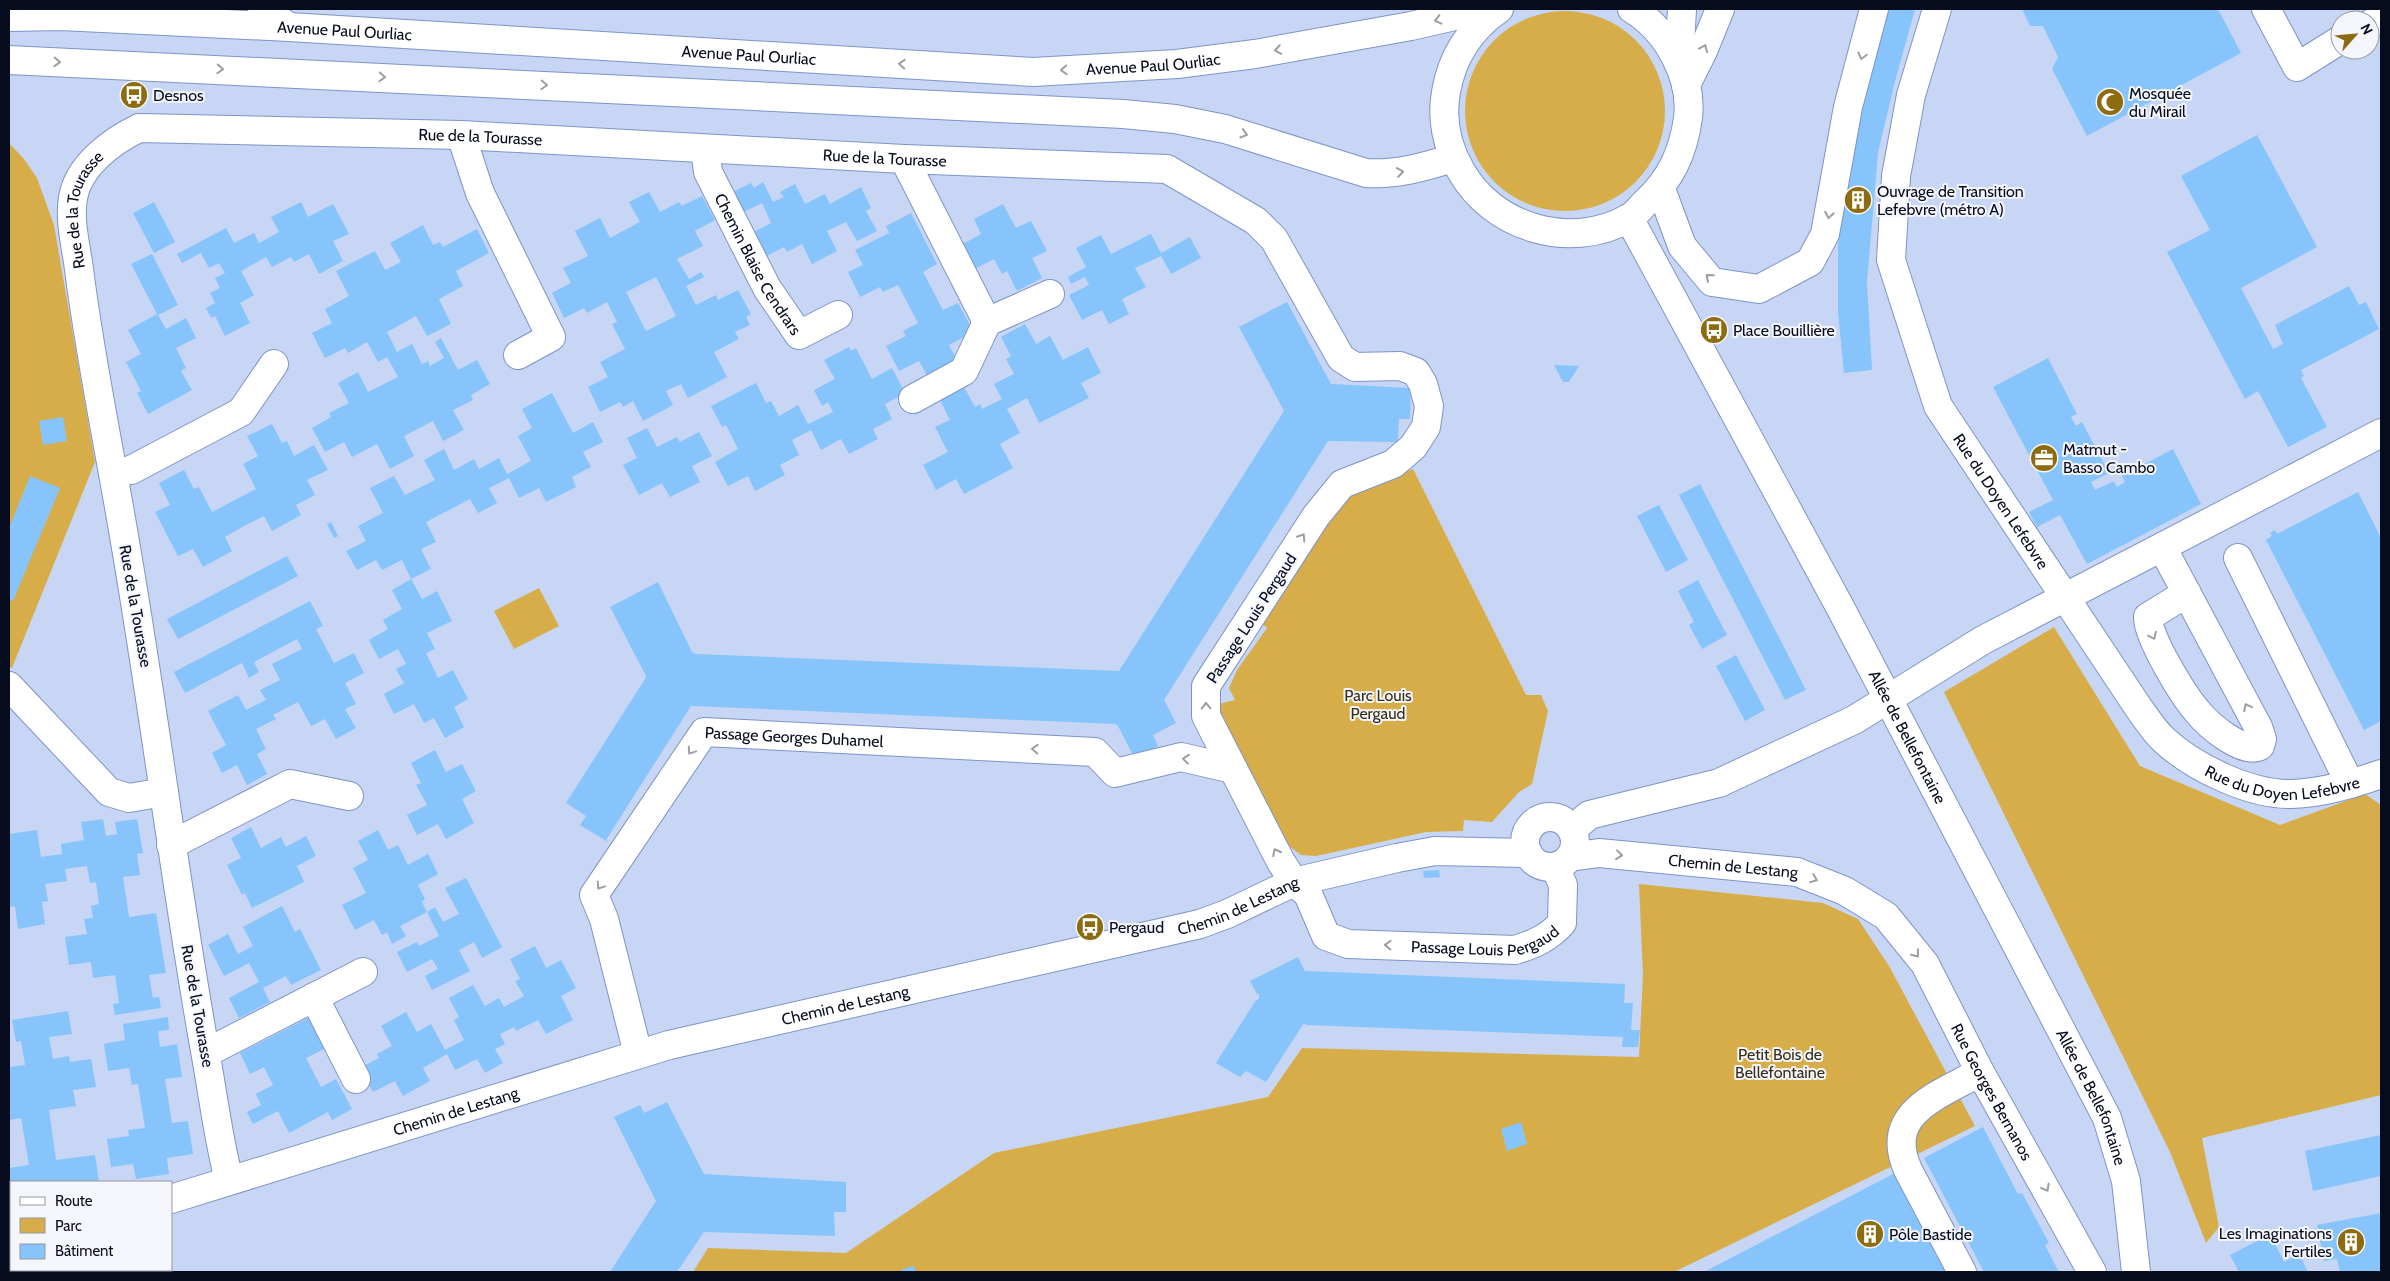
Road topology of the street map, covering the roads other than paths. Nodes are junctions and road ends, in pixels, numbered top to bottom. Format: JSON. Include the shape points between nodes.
{"nodes":[{"id":1,"x":262,"y":9,"type":"edge"},
{"id":2,"x":1485,"y":9,"type":"edge"},
{"id":3,"x":1499,"y":9,"type":"edge"},
{"id":4,"x":1632,"y":9,"type":"edge"},
{"id":5,"x":1682,"y":9,"type":"edge"},
{"id":6,"x":1720,"y":9,"type":"edge"},
{"id":7,"x":1874,"y":9,"type":"edge"},
{"id":8,"x":1937,"y":9,"type":"edge"},
{"id":9,"x":2266,"y":9,"type":"edge"},
{"id":10,"x":98,"y":13,"type":"edge"},
{"id":11,"x":9,"y":17,"type":"edge"},
{"id":12,"x":289,"y":27,"type":"junction"},
{"id":13,"x":2330,"y":46,"type":"edge"},
{"id":14,"x":9,"y":60,"type":"edge"},
{"id":15,"x":1682,"y":74,"type":"junction"},
{"id":16,"x":461,"y":136,"type":"junction"},
{"id":17,"x":705,"y":149,"type":"junction"},
{"id":18,"x":1453,"y":158,"type":"junction"},
{"id":19,"x":904,"y":159,"type":"junction"},
{"id":20,"x":1167,"y":169,"type":"joint"},
{"id":21,"x":1661,"y":189,"type":"junction"},
{"id":22,"x":1629,"y":218,"type":"junction"},
{"id":23,"x":1050,"y":294,"type":"dead end"},
{"id":24,"x":838,"y":314,"type":"dead end"},
{"id":25,"x":986,"y":322,"type":"junction"},
{"id":26,"x":518,"y":355,"type":"dead end"},
{"id":27,"x":274,"y":364,"type":"dead end"},
{"id":28,"x":913,"y":399,"type":"dead end"},
{"id":29,"x":2381,"y":433,"type":"edge"},
{"id":30,"x":113,"y":473,"type":"junction"},
{"id":31,"x":2162,"y":547,"type":"junction"},
{"id":32,"x":2238,"y":558,"type":"dead end"},
{"id":33,"x":2188,"y":593,"type":"junction"},
{"id":34,"x":2066,"y":598,"type":"junction"},
{"id":35,"x":9,"y":686,"type":"edge"},
{"id":36,"x":1888,"y":699,"type":"junction"},
{"id":37,"x":1233,"y":769,"type":"junction"},
{"id":38,"x":2381,"y":774,"type":"edge"},
{"id":39,"x":2350,"y":784,"type":"junction"},
{"id":40,"x":164,"y":792,"type":"junction"},
{"id":41,"x":349,"y":796,"type":"dead end"},
{"id":42,"x":1572,"y":830,"type":"junction"},
{"id":43,"x":171,"y":845,"type":"junction"},
{"id":44,"x":1528,"y":852,"type":"junction"},
{"id":45,"x":1563,"y":862,"type":"junction"},
{"id":46,"x":1294,"y":882,"type":"junction"},
{"id":47,"x":1886,"y":916,"type":"joint"},
{"id":48,"x":363,"y":972,"type":"dead end"},
{"id":49,"x":314,"y":998,"type":"junction"},
{"id":50,"x":206,"y":1053,"type":"junction"},
{"id":51,"x":638,"y":1054,"type":"junction"},
{"id":52,"x":1980,"y":1072,"type":"junction"},
{"id":53,"x":356,"y":1079,"type":"dead end"},
{"id":54,"x":229,"y":1180,"type":"junction"},
{"id":55,"x":172,"y":1199,"type":"edge"},
{"id":56,"x":1962,"y":1272,"type":"edge"},
{"id":57,"x":2092,"y":1272,"type":"edge"},
{"id":58,"x":2136,"y":1272,"type":"edge"}],
"edges":[{"from":1,"to":12,"type":"street"},
{"from":2,"to":12,"type":"street","name":"Avenue Paul Ourliac","one_way":true,"via":[[1378,33],[1254,54],[1178,64],[1033,72]]},
{"from":3,"to":18,"type":"street","via":[[1473,32],[1459,51],[1449,77],[1444,103],[1446,131]]},
{"from":4,"to":15,"type":"street","via":[[1669,45]]},
{"from":5,"to":15,"type":"street"},
{"from":15,"to":6,"type":"street","one_way":true,"via":[[1703,51]]},
{"from":7,"to":21,"type":"street","one_way":true,"via":[[1848,106],[1825,234],[1810,262],[1759,289],[1712,282],[1682,246]]},
{"from":8,"to":34,"type":"street","name":"Rue du Doyen Lefebvre","via":[[1911,95],[1896,176],[1892,260],[1938,406]]},
{"from":9,"to":13,"type":"street","via":[[2297,67]]},
{"from":10,"to":11,"type":"street","name":"Avenue Paul Ourliac"},
{"from":10,"to":12,"type":"street","name":"Avenue Paul Ourliac"},
{"from":14,"to":18,"type":"street","one_way":true,"via":[[1123,114],[1175,119],[1225,129],[1366,173],[1387,174],[1419,169]]},
{"from":15,"to":21,"type":"street","via":[[1688,113],[1685,141],[1675,168]]},
{"from":16,"to":17,"type":"street","name":"Rue de la Tourasse"},
{"from":16,"to":26,"type":"street","via":[[480,194],[551,337]]},
{"from":16,"to":30,"type":"street","name":"Rue de la Tourasse","via":[[139,128],[120,137],[97,157],[73,195],[72,214]]},
{"from":17,"to":19,"type":"street","name":"Rue de la Tourasse"},
{"from":17,"to":24,"type":"street","name":"Chemin Blaise Cendrars","via":[[708,172],[768,288],[799,335]]},
{"from":18,"to":22,"type":"street","via":[[1467,183],[1486,203],[1510,219],[1536,229],[1562,233],[1589,231]]},
{"from":19,"to":20,"type":"street","name":"Rue de la Tourasse"},
{"from":19,"to":25,"type":"street"},
{"from":37,"to":20,"type":"street","name":"Passage Louis Pergaud","one_way":true,"via":[[1206,716],[1206,686],[1316,516],[1342,484],[1393,464],[1413,447],[1426,426],[1429,406],[1416,372],[1400,366],[1355,367],[1341,358],[1274,239],[1256,221]]},
{"from":21,"to":22,"type":"street"},
{"from":22,"to":36,"type":"street","name":"Allée de Bellefontaine"},
{"from":23,"to":25,"type":"street"},
{"from":25,"to":28,"type":"street","via":[[964,371]]},
{"from":27,"to":30,"type":"street","via":[[241,412],[131,470]]},
{"from":29,"to":31,"type":"street"},
{"from":30,"to":40,"type":"street","name":"Rue de la Tourasse","via":[[147,667]]},
{"from":31,"to":33,"type":"street"},
{"from":31,"to":34,"type":"street"},
{"from":32,"to":39,"type":"street"},
{"from":33,"to":33,"type":"street","one_way":true,"via":[[2148,617],[2150,631],[2170,670],[2197,711],[2221,734],[2255,749],[2262,739],[2258,727]]},
{"from":34,"to":36,"type":"street","via":[[1983,640]]},
{"from":34,"to":39,"type":"street","name":"Rue du Doyen Lefebvre","via":[[2163,740],[2195,763],[2241,786],[2290,794]]},
{"from":35,"to":40,"type":"street","via":[[109,792],[129,798]]},
{"from":36,"to":42,"type":"street","via":[[1854,720],[1719,783],[1589,815]]},
{"from":36,"to":58,"type":"street","name":"Allée de Bellefontaine","via":[[2107,1118],[2126,1181]]},
{"from":46,"to":37,"type":"street","name":"Passage Louis Pergaud","one_way":true},
{"from":37,"to":51,"type":"street","name":"Passage Georges Duhamel","one_way":true,"via":[[1181,757],[1115,773],[1095,752],[704,732],[594,895],[604,919]]},
{"from":38,"to":39,"type":"street","name":"Rue du Doyen Lefebvre"},
{"from":40,"to":43,"type":"street","name":"Rue de la Tourasse"},
{"from":41,"to":43,"type":"street","via":[[290,784]]},
{"from":42,"to":44,"type":"street","via":[[1556,817],[1539,819],[1527,834]]},
{"from":42,"to":45,"type":"street","via":[[1575,840]]},
{"from":43,"to":50,"type":"street","name":"Rue de la Tourasse"},
{"from":44,"to":45,"type":"street","via":[[1539,864]]},
{"from":44,"to":46,"type":"street","name":"Chemin de Lestang","via":[[1435,851]]},
{"from":45,"to":46,"type":"street","name":"Passage Louis Pergaud","one_way":true,"via":[[1562,923],[1538,943],[1515,950],[1348,944],[1326,936],[1308,894]]},
{"from":45,"to":47,"type":"street","name":"Chemin de Lestang","one_way":true,"via":[[1599,853],[1797,872],[1845,891]]},
{"from":46,"to":51,"type":"street","name":"Chemin de Lestang","via":[[1227,914],[1171,932]]},
{"from":47,"to":52,"type":"street","name":"Rue Georges Bernanos","one_way":true,"via":[[1925,964]]},
{"from":48,"to":49,"type":"street"},
{"from":49,"to":50,"type":"street"},
{"from":49,"to":53,"type":"street"},
{"from":50,"to":54,"type":"street","name":"Rue de la Tourasse"},
{"from":51,"to":54,"type":"street","name":"Chemin de Lestang"},
{"from":52,"to":56,"type":"street","via":[[1930,1100],[1910,1117],[1900,1134],[1901,1154],[1908,1170]]},
{"from":52,"to":57,"type":"street","name":"Rue Georges Bernanos","one_way":true},
{"from":54,"to":55,"type":"street","name":"Chemin de Lestang"}]}
